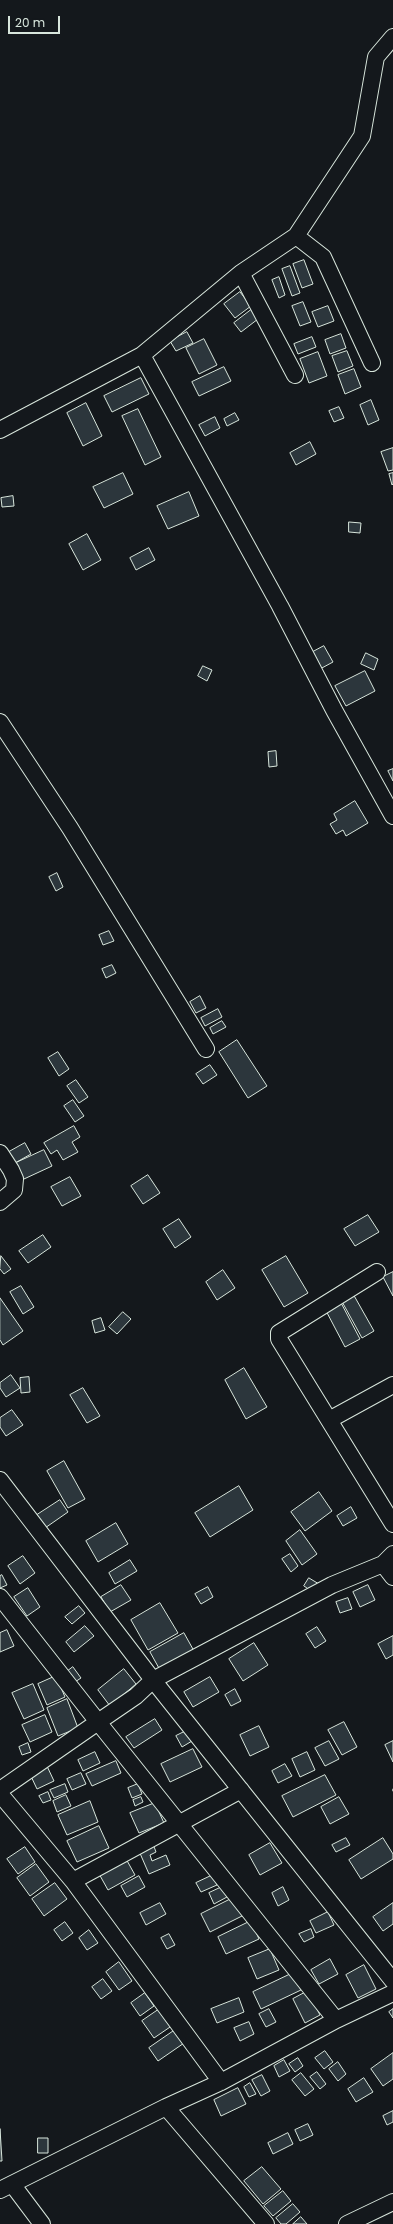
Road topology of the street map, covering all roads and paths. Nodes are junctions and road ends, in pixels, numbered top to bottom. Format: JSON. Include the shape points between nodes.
{"nodes":[{"id":1,"x":393,"y":37,"type":"edge"},
{"id":2,"x":296,"y":236,"type":"junction"},
{"id":3,"x":241,"y":273,"type":"junction"},
{"id":4,"x":142,"y":355,"type":"junction"},
{"id":5,"x":372,"y":363,"type":"dead end"},
{"id":6,"x":294,"y":375,"type":"dead end"},
{"id":7,"x":0,"y":430,"type":"edge"},
{"id":8,"x":0,"y":722,"type":"edge"},
{"id":9,"x":393,"y":816,"type":"edge"},
{"id":10,"x":206,"y":1049,"type":"dead end"},
{"id":11,"x":0,"y":1154,"type":"edge"},
{"id":12,"x":0,"y":1202,"type":"edge"},
{"id":13,"x":377,"y":1272,"type":"dead end"},
{"id":14,"x":393,"y":1385,"type":"edge"},
{"id":15,"x":329,"y":1420,"type":"junction"},
{"id":16,"x":0,"y":1482,"type":"edge"},
{"id":17,"x":393,"y":1524,"type":"edge"},
{"id":18,"x":388,"y":1559,"type":"edge"},
{"id":19,"x":393,"y":1577,"type":"edge"},
{"id":20,"x":0,"y":1597,"type":"edge"},
{"id":21,"x":153,"y":1680,"type":"junction"},
{"id":22,"x":98,"y":1722,"type":"junction"},
{"id":23,"x":0,"y":1790,"type":"edge"},
{"id":24,"x":241,"y":1790,"type":"junction"},
{"id":25,"x":0,"y":1794,"type":"edge"},
{"id":26,"x":180,"y":1824,"type":"junction"},
{"id":27,"x":73,"y":1881,"type":"junction"},
{"id":28,"x":393,"y":1981,"type":"edge"},
{"id":29,"x":393,"y":1993,"type":"edge"},
{"id":30,"x":336,"y":2020,"type":"junction"},
{"id":31,"x":221,"y":2082,"type":"junction"},
{"id":32,"x":166,"y":2107,"type":"junction"},
{"id":33,"x":6,"y":2187,"type":"edge"},
{"id":34,"x":393,"y":2202,"type":"edge"},
{"id":35,"x":42,"y":2224,"type":"edge"},
{"id":36,"x":266,"y":2224,"type":"edge"},
{"id":37,"x":347,"y":2224,"type":"edge"}],
"edges":[{"from":1,"to":2,"type":"street","via":[[376,57],[362,136]]},
{"from":2,"to":3,"type":"street"},
{"from":2,"to":5,"type":"street","via":[[323,257]]},
{"from":3,"to":4,"type":"street"},
{"from":3,"to":6,"type":"street"},
{"from":4,"to":7,"type":"street"},
{"from":4,"to":9,"type":"street"},
{"from":8,"to":10,"type":"street","via":[[70,828]]},
{"from":11,"to":12,"type":"street","via":[[14,1179],[14,1190]]},
{"from":13,"to":15,"type":"street","via":[[279,1333],[279,1339]]},
{"from":14,"to":15,"type":"street"},
{"from":15,"to":17,"type":"street"},
{"from":16,"to":21,"type":"street"},
{"from":18,"to":19,"type":"street"},
{"from":18,"to":21,"type":"street","via":[[332,1585]]},
{"from":20,"to":22,"type":"street"},
{"from":21,"to":22,"type":"street","via":[[136,1696]]},
{"from":21,"to":24,"type":"street"},
{"from":22,"to":23,"type":"street"},
{"from":22,"to":26,"type":"street"},
{"from":24,"to":26,"type":"street"},
{"from":24,"to":28,"type":"street"},
{"from":25,"to":27,"type":"street"},
{"from":26,"to":27,"type":"street"},
{"from":26,"to":30,"type":"street"},
{"from":27,"to":31,"type":"street"},
{"from":29,"to":30,"type":"street"},
{"from":30,"to":31,"type":"street"},
{"from":31,"to":32,"type":"street"},
{"from":32,"to":33,"type":"street"},
{"from":32,"to":36,"type":"street"},
{"from":33,"to":35,"type":"street"},
{"from":34,"to":37,"type":"street"}]}
